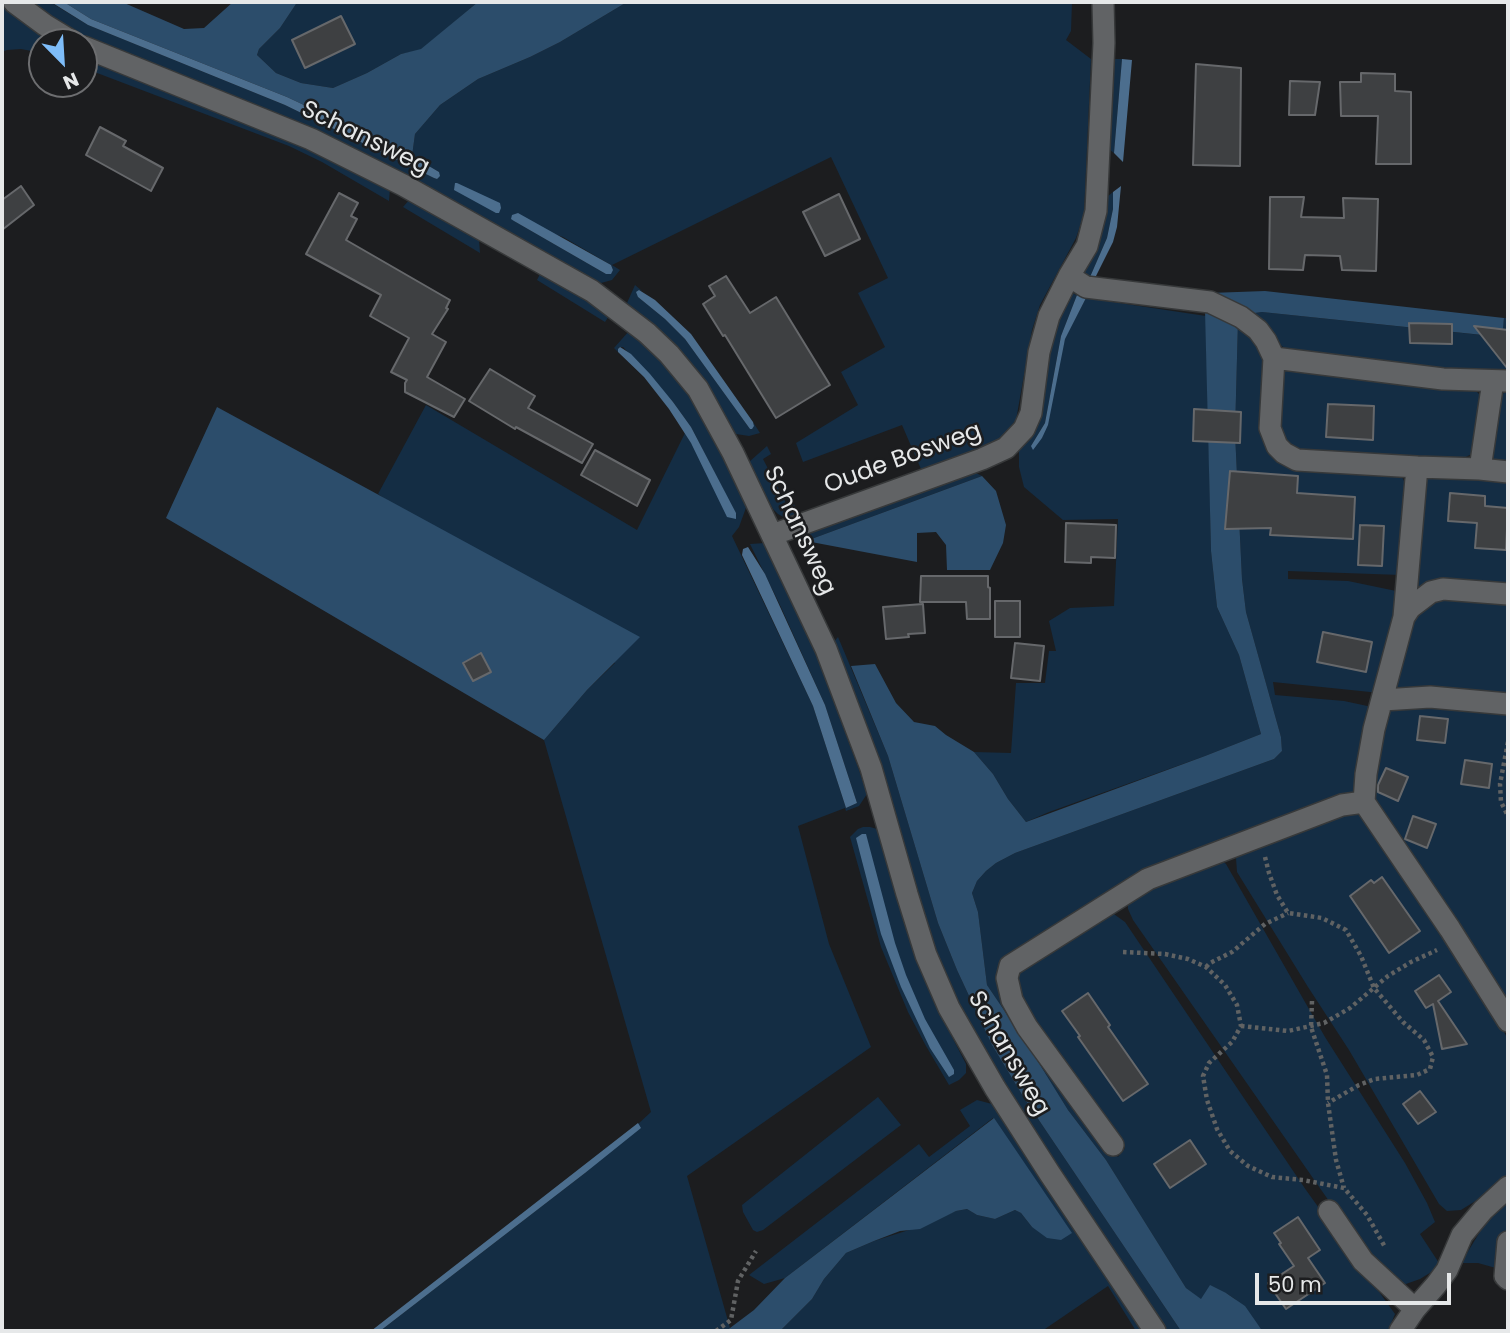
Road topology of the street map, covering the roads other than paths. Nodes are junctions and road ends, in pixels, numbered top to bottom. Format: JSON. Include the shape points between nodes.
{"nodes":[{"id":1,"x":14,"y":2,"type":"edge"},
{"id":2,"x":1103,"y":2,"type":"edge"},
{"id":3,"x":49,"y":28,"type":"edge"},
{"id":4,"x":98,"y":53,"type":"edge"},
{"id":5,"x":1069,"y":276,"type":"junction"},
{"id":6,"x":1274,"y":358,"type":"junction"},
{"id":7,"x":1501,"y":381,"type":"edge"},
{"id":8,"x":1417,"y":467,"type":"junction"},
{"id":9,"x":1480,"y":469,"type":"junction"},
{"id":10,"x":1508,"y":472,"type":"edge"},
{"id":11,"x":772,"y":534,"type":"junction"},
{"id":12,"x":1508,"y":594,"type":"edge"},
{"id":13,"x":1404,"y":617,"type":"junction"},
{"id":14,"x":1383,"y":700,"type":"junction"},
{"id":15,"x":1508,"y":704,"type":"edge"},
{"id":16,"x":1364,"y":802,"type":"junction"},
{"id":17,"x":1508,"y":1021,"type":"edge"},
{"id":18,"x":1113,"y":1144,"type":"dead end"},
{"id":19,"x":1508,"y":1187,"type":"edge"},
{"id":20,"x":1329,"y":1211,"type":"dead end"},
{"id":21,"x":1508,"y":1242,"type":"edge"},
{"id":22,"x":1508,"y":1279,"type":"edge"},
{"id":23,"x":1415,"y":1309,"type":"junction"},
{"id":24,"x":1156,"y":1331,"type":"edge"},
{"id":25,"x":1401,"y":1331,"type":"edge"}],
"edges":[{"from":1,"to":3,"type":"street"},
{"from":2,"to":5,"type":"street","name":"Oude Bosweg","via":[[1096,211],[1087,246]]},
{"from":4,"to":11,"type":"street","name":"Schansweg","via":[[311,139],[592,291],[647,333],[698,389]]},
{"from":5,"to":6,"type":"street","via":[[1086,287],[1210,303],[1258,330]]},
{"from":5,"to":11,"type":"street","name":"Oude Bosweg","via":[[1049,316],[1031,414],[1006,448]]},
{"from":6,"to":7,"type":"street","via":[[1443,379]]},
{"from":6,"to":8,"type":"street","via":[[1269,428],[1284,453],[1297,460]]},
{"from":7,"to":9,"type":"street"},
{"from":8,"to":9,"type":"street"},
{"from":8,"to":13,"type":"street"},
{"from":9,"to":10,"type":"street"},
{"from":11,"to":24,"type":"street","name":"Schansweg","via":[[826,649],[866,756],[922,943],[949,1009],[1050,1174]]},
{"from":12,"to":13,"type":"street","via":[[1443,589],[1419,600]]},
{"from":13,"to":14,"type":"street"},
{"from":14,"to":15,"type":"street","via":[[1430,697]]},
{"from":14,"to":16,"type":"street","via":[[1374,729]]},
{"from":16,"to":17,"type":"street"},
{"from":16,"to":18,"type":"street","via":[[1342,804],[1148,879],[1010,966],[1007,978],[1012,1000],[1027,1027]]},
{"from":19,"to":23,"type":"street","via":[[1462,1235],[1447,1269]]},
{"from":20,"to":23,"type":"street","via":[[1363,1261]]},
{"from":21,"to":22,"type":"street"},
{"from":23,"to":25,"type":"street"}]}
